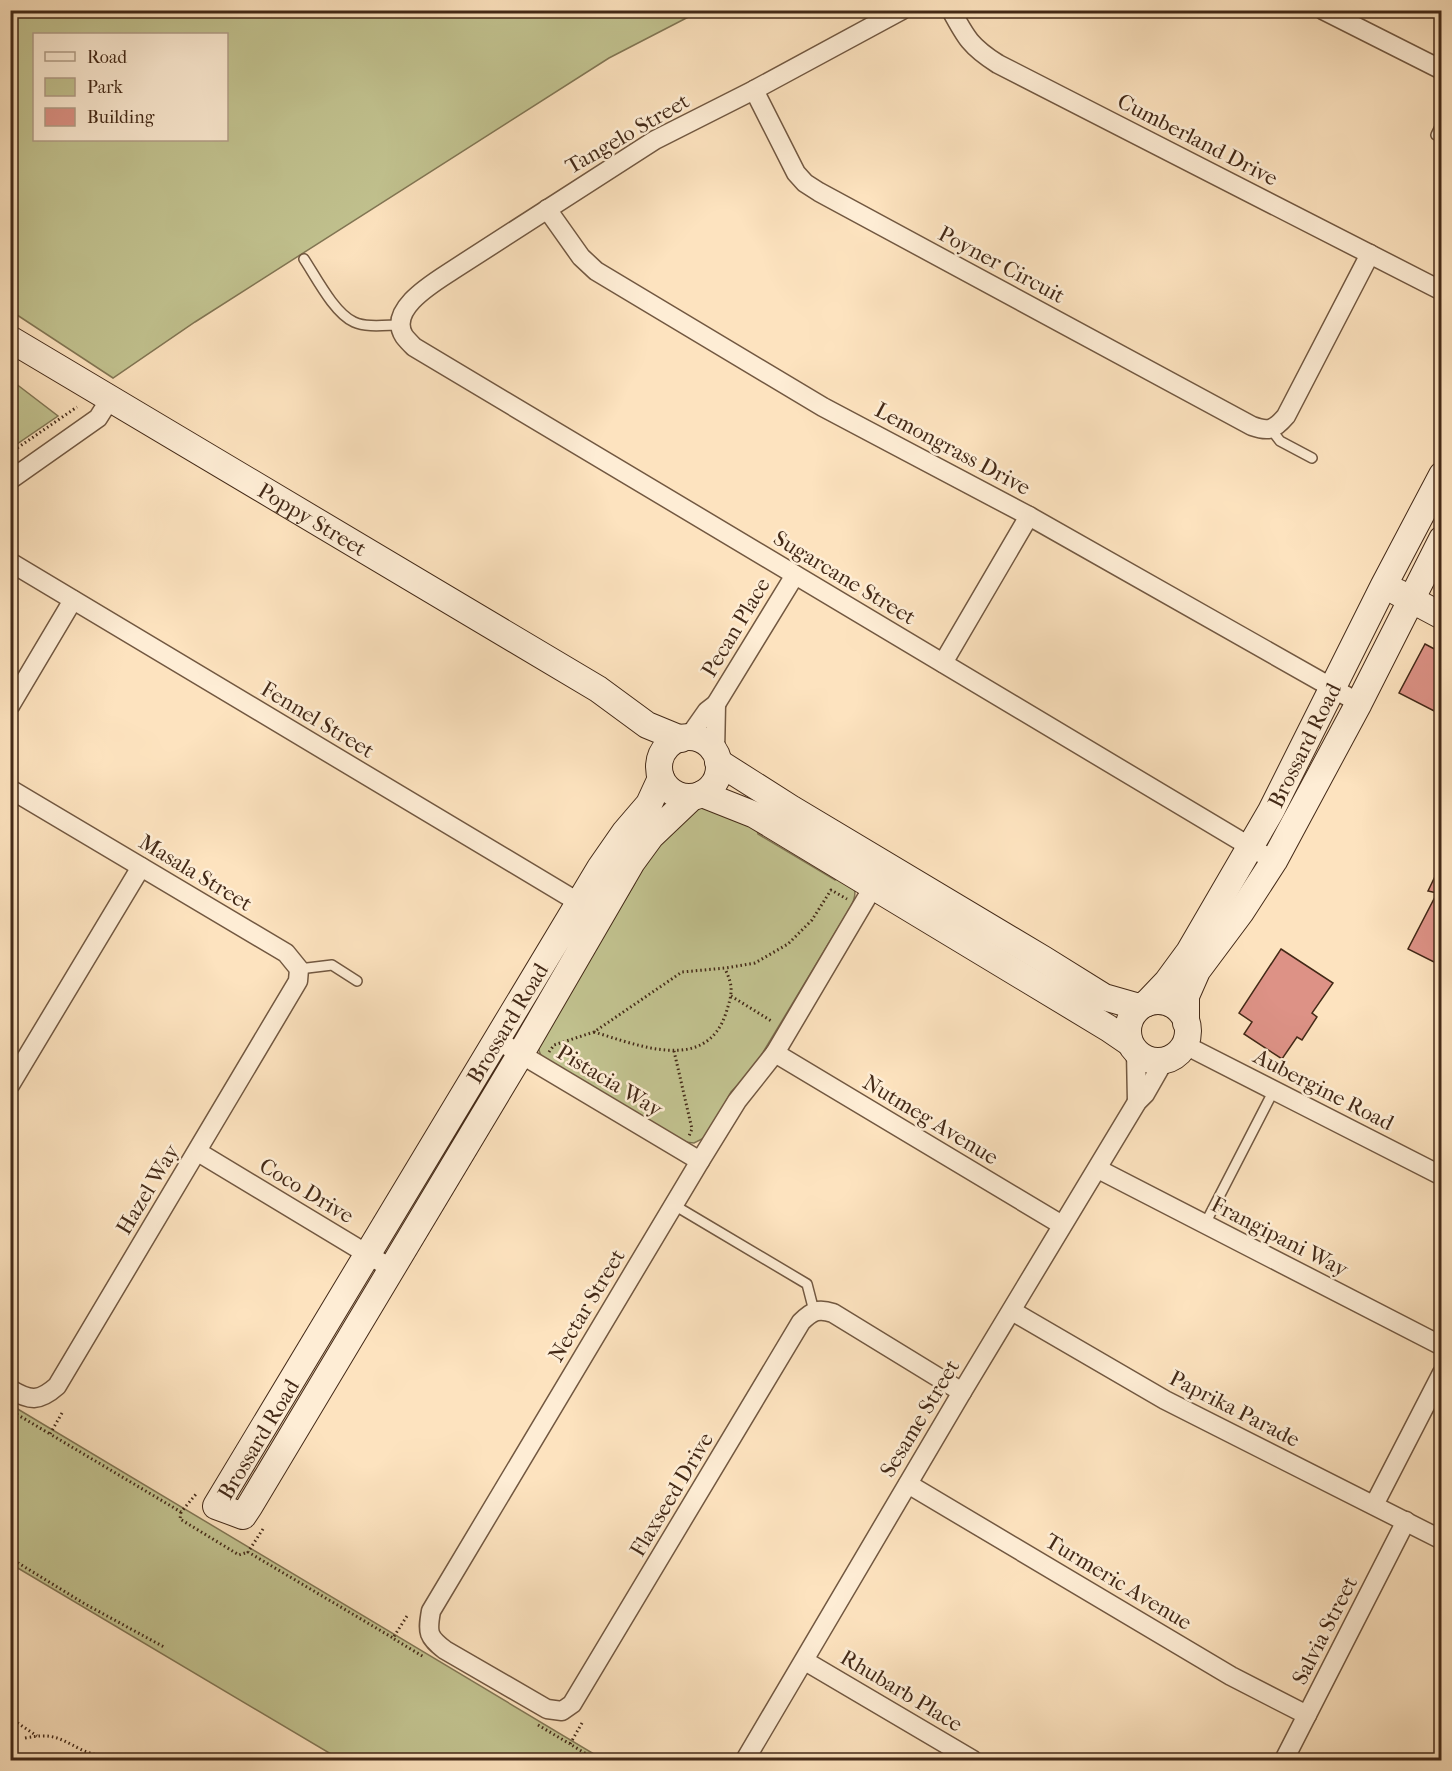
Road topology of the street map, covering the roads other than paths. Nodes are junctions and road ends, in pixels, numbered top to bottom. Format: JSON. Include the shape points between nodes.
{"nodes":[{"id":1,"x":902,"y":10,"type":"edge"},
{"id":2,"x":951,"y":10,"type":"edge"},
{"id":3,"x":1323,"y":10,"type":"edge"},
{"id":4,"x":1442,"y":70,"type":"edge"},
{"id":5,"x":754,"y":90,"type":"junction"},
{"id":6,"x":1442,"y":123,"type":"edge"},
{"id":7,"x":1436,"y":135,"type":"dead end"},
{"id":8,"x":547,"y":209,"type":"junction"},
{"id":9,"x":1370,"y":254,"type":"junction"},
{"id":10,"x":304,"y":260,"type":"dead end"},
{"id":11,"x":1442,"y":291,"type":"edge"},
{"id":12,"x":401,"y":326,"type":"junction"},
{"id":13,"x":10,"y":339,"type":"edge"},
{"id":14,"x":110,"y":399,"type":"junction"},
{"id":15,"x":1271,"y":429,"type":"junction"},
{"id":16,"x":1312,"y":459,"type":"dead end"},
{"id":17,"x":1442,"y":475,"type":"edge"},
{"id":18,"x":10,"y":480,"type":"edge"},
{"id":19,"x":1029,"y":516,"type":"junction"},
{"id":20,"x":1442,"y":539,"type":"edge"},
{"id":21,"x":10,"y":562,"type":"edge"},
{"id":22,"x":795,"y":575,"type":"junction"},
{"id":23,"x":1384,"y":585,"type":"junction"},
{"id":24,"x":1411,"y":599,"type":"junction"},
{"id":25,"x":73,"y":600,"type":"junction"},
{"id":26,"x":1442,"y":616,"type":"edge"},
{"id":27,"x":943,"y":663,"type":"junction"},
{"id":28,"x":1334,"y":689,"type":"junction"},
{"id":29,"x":614,"y":701,"type":"junction"},
{"id":30,"x":1359,"y":703,"type":"junction"},
{"id":31,"x":716,"y":704,"type":"junction"},
{"id":32,"x":10,"y":706,"type":"edge"},
{"id":33,"x":684,"y":738,"type":"junction"},
{"id":34,"x":717,"y":757,"type":"junction"},
{"id":35,"x":660,"y":773,"type":"junction"},
{"id":36,"x":10,"y":789,"type":"edge"},
{"id":37,"x":697,"y":796,"type":"junction"},
{"id":38,"x":1251,"y":848,"type":"junction"},
{"id":39,"x":1274,"y":861,"type":"junction"},
{"id":40,"x":141,"y":867,"type":"junction"},
{"id":41,"x":874,"y":886,"type":"junction"},
{"id":42,"x":579,"y":903,"type":"junction"},
{"id":43,"x":601,"y":916,"type":"junction"},
{"id":44,"x":299,"y":969,"type":"junction"},
{"id":45,"x":357,"y":981,"type":"dead end"},
{"id":46,"x":1143,"y":1005,"type":"junction"},
{"id":47,"x":496,"y":1041,"type":"junction"},
{"id":48,"x":1179,"y":1042,"type":"junction"},
{"id":49,"x":1133,"y":1047,"type":"junction"},
{"id":50,"x":776,"y":1053,"type":"junction"},
{"id":51,"x":530,"y":1061,"type":"junction"},
{"id":52,"x":10,"y":1085,"type":"edge"},
{"id":53,"x":1274,"y":1090,"type":"junction"},
{"id":54,"x":1137,"y":1102,"type":"junction"},
{"id":55,"x":198,"y":1152,"type":"junction"},
{"id":56,"x":700,"y":1161,"type":"junction"},
{"id":57,"x":1098,"y":1169,"type":"junction"},
{"id":58,"x":1442,"y":1176,"type":"edge"},
{"id":59,"x":674,"y":1205,"type":"junction"},
{"id":60,"x":1205,"y":1224,"type":"junction"},
{"id":61,"x":1062,"y":1225,"type":"junction"},
{"id":62,"x":369,"y":1255,"type":"junction"},
{"id":63,"x":392,"y":1269,"type":"junction"},
{"id":64,"x":814,"y":1311,"type":"junction"},
{"id":65,"x":1012,"y":1311,"type":"junction"},
{"id":66,"x":1442,"y":1346,"type":"edge"},
{"id":67,"x":1442,"y":1373,"type":"edge"},
{"id":68,"x":10,"y":1389,"type":"edge"},
{"id":69,"x":962,"y":1392,"type":"junction"},
{"id":70,"x":908,"y":1484,"type":"junction"},
{"id":71,"x":1374,"y":1505,"type":"junction"},
{"id":72,"x":1406,"y":1521,"type":"junction"},
{"id":73,"x":1442,"y":1540,"type":"edge"},
{"id":74,"x":805,"y":1661,"type":"junction"},
{"id":75,"x":572,"y":1704,"type":"joint"},
{"id":76,"x":1307,"y":1714,"type":"junction"},
{"id":77,"x":746,"y":1761,"type":"edge"},
{"id":78,"x":973,"y":1761,"type":"edge"},
{"id":79,"x":1284,"y":1761,"type":"edge"}],
"edges":[{"from":1,"to":5,"type":"street","name":"Tangelo Street"},
{"from":2,"to":9,"type":"street","name":"Cumberland Drive","via":[[968,42],[998,64]]},
{"from":3,"to":4,"type":"street"},
{"from":5,"to":8,"type":"street","name":"Tangelo Street","via":[[655,140]]},
{"from":5,"to":15,"type":"street","name":"Poyner Circuit","via":[[796,173],[805,183],[1252,426]]},
{"from":6,"to":7,"type":"lane"},
{"from":8,"to":12,"type":"street","name":"Tangelo Street","via":[[420,292],[403,315]]},
{"from":8,"to":19,"type":"street","name":"Lemongrass Drive","via":[[581,257],[597,271],[823,407]]},
{"from":9,"to":11,"type":"street","name":"Cumberland Drive"},
{"from":9,"to":15,"type":"street","via":[[1292,406]]},
{"from":10,"to":12,"type":"lane","via":[[346,318],[367,326]]},
{"from":12,"to":22,"type":"street","name":"Sugarcane Street","via":[[414,347]]},
{"from":13,"to":14,"type":"street","name":"Poppy Street"},
{"from":14,"to":18,"type":"street","via":[[98,418]]},
{"from":14,"to":29,"type":"street","name":"Poppy Street"},
{"from":15,"to":16,"type":"lane","name":"Poyner Circuit","via":[[1280,441]]},
{"from":17,"to":23,"type":"street","name":"Brossard Road"},
{"from":19,"to":27,"type":"street"},
{"from":19,"to":28,"type":"street","name":"Lemongrass Drive"},
{"from":20,"to":24,"type":"street","name":"Brossard Road"},
{"from":21,"to":25,"type":"street","name":"Fennel Street"},
{"from":22,"to":27,"type":"street","name":"Sugarcane Street"},
{"from":22,"to":31,"type":"street","name":"Pecan Place"},
{"from":23,"to":24,"type":"street"},
{"from":23,"to":28,"type":"street","name":"Brossard Road"},
{"from":24,"to":26,"type":"street"},
{"from":24,"to":30,"type":"street","name":"Brossard Road"},
{"from":25,"to":32,"type":"street"},
{"from":25,"to":42,"type":"street","name":"Fennel Street"},
{"from":27,"to":38,"type":"street","name":"Sugarcane Street"},
{"from":28,"to":30,"type":"street","name":"Lemongrass Drive"},
{"from":28,"to":38,"type":"street","name":"Brossard Road"},
{"from":29,"to":33,"type":"street","name":"Poppy Street","via":[[657,730]]},
{"from":29,"to":35,"type":"street","name":"Poppy Street"},
{"from":30,"to":39,"type":"street","name":"Brossard Road"},
{"from":31,"to":33,"type":"street","name":"Pecan Place"},
{"from":31,"to":34,"type":"street","name":"Pecan Place"},
{"from":33,"to":34,"type":"street","via":[[704,741]]},
{"from":33,"to":35,"type":"street","via":[[665,749],[660,758]]},
{"from":34,"to":37,"type":"street","via":[[716,781]]},
{"from":34,"to":41,"type":"street","via":[[772,798]]},
{"from":35,"to":37,"type":"street","via":[[673,793]]},
{"from":35,"to":42,"type":"street","name":"Brossard Road","via":[[649,804],[613,848]]},
{"from":36,"to":40,"type":"street","name":"Masala Street"},
{"from":37,"to":41,"type":"street","via":[[755,815]]},
{"from":37,"to":43,"type":"street","name":"Brossard Road","via":[[651,836]]},
{"from":38,"to":39,"type":"street","name":"Sugarcane Street"},
{"from":38,"to":46,"type":"street","name":"Brossard Road","via":[[1189,952],[1167,982]]},
{"from":39,"to":48,"type":"street","name":"Brossard Road","via":[[1197,971],[1186,996]]},
{"from":40,"to":44,"type":"street","name":"Masala Street","via":[[286,953]]},
{"from":40,"to":52,"type":"street"},
{"from":41,"to":46,"type":"street","via":[[1042,959],[1104,997]]},
{"from":41,"to":49,"type":"street"},
{"from":41,"to":50,"type":"street","name":"Nectar Street"},
{"from":42,"to":43,"type":"street","name":"Fennel Street"},
{"from":42,"to":47,"type":"street","name":"Brossard Road"},
{"from":43,"to":51,"type":"street","name":"Brossard Road"},
{"from":44,"to":45,"type":"lane","via":[[332,965]]},
{"from":44,"to":55,"type":"street","name":"Hazel Way","via":[[298,981]]},
{"from":46,"to":48,"type":"street","via":[[1157,1001],[1175,1006],[1182,1014]]},
{"from":46,"to":49,"type":"street","via":[[1128,1024]]},
{"from":47,"to":51,"type":"street","name":"Pistacia Way"},
{"from":47,"to":62,"type":"street","name":"Brossard Road"},
{"from":48,"to":49,"type":"street","via":[[1153,1060]]},
{"from":48,"to":53,"type":"street","name":"Aubergine Road"},
{"from":48,"to":54,"type":"street","name":"Sesame Street"},
{"from":49,"to":54,"type":"street"},
{"from":50,"to":56,"type":"street","name":"Nectar Street","via":[[737,1101]]},
{"from":50,"to":61,"type":"street","name":"Nutmeg Avenue"},
{"from":51,"to":56,"type":"street","name":"Pistacia Way"},
{"from":51,"to":63,"type":"street","name":"Brossard Road"},
{"from":53,"to":58,"type":"street","name":"Aubergine Road"},
{"from":53,"to":60,"type":"lane"},
{"from":54,"to":57,"type":"street","name":"Sesame Street"},
{"from":55,"to":62,"type":"street","name":"Coco Drive"},
{"from":55,"to":68,"type":"street","name":"Hazel Way","via":[[57,1386],[39,1398]]},
{"from":56,"to":59,"type":"street","name":"Nectar Street"},
{"from":57,"to":60,"type":"street","name":"Frangipani Way"},
{"from":57,"to":61,"type":"street","name":"Sesame Street"},
{"from":59,"to":64,"type":"lane","via":[[807,1284]]},
{"from":59,"to":75,"type":"street","name":"Nectar Street","via":[[431,1611],[431,1639],[445,1650],[547,1709],[562,1711]]},
{"from":60,"to":66,"type":"street","name":"Frangipani Way"},
{"from":61,"to":65,"type":"street","name":"Sesame Street"},
{"from":62,"to":63,"type":"street","name":"Coco Drive"},
{"from":62,"to":63,"type":"street","name":"Brossard Road","via":[[216,1506],[243,1516]]},
{"from":64,"to":69,"type":"street","via":[[833,1313]]},
{"from":64,"to":75,"type":"street","name":"Flaxseed Drive","via":[[801,1322]]},
{"from":65,"to":69,"type":"street","name":"Sesame Street"},
{"from":65,"to":71,"type":"street","name":"Paprika Parade","via":[[1165,1400]]},
{"from":67,"to":71,"type":"street"},
{"from":69,"to":70,"type":"street","name":"Sesame Street"},
{"from":70,"to":74,"type":"street","name":"Sesame Street"},
{"from":70,"to":76,"type":"street","name":"Turmeric Avenue","via":[[1232,1676]]},
{"from":71,"to":72,"type":"street","name":"Paprika Parade"},
{"from":72,"to":73,"type":"street","name":"Paprika Parade"},
{"from":72,"to":76,"type":"street","name":"Salvia Street"},
{"from":74,"to":77,"type":"street","name":"Sesame Street"},
{"from":74,"to":78,"type":"street","name":"Rhubarb Place"},
{"from":76,"to":79,"type":"street","name":"Salvia Street"}]}
